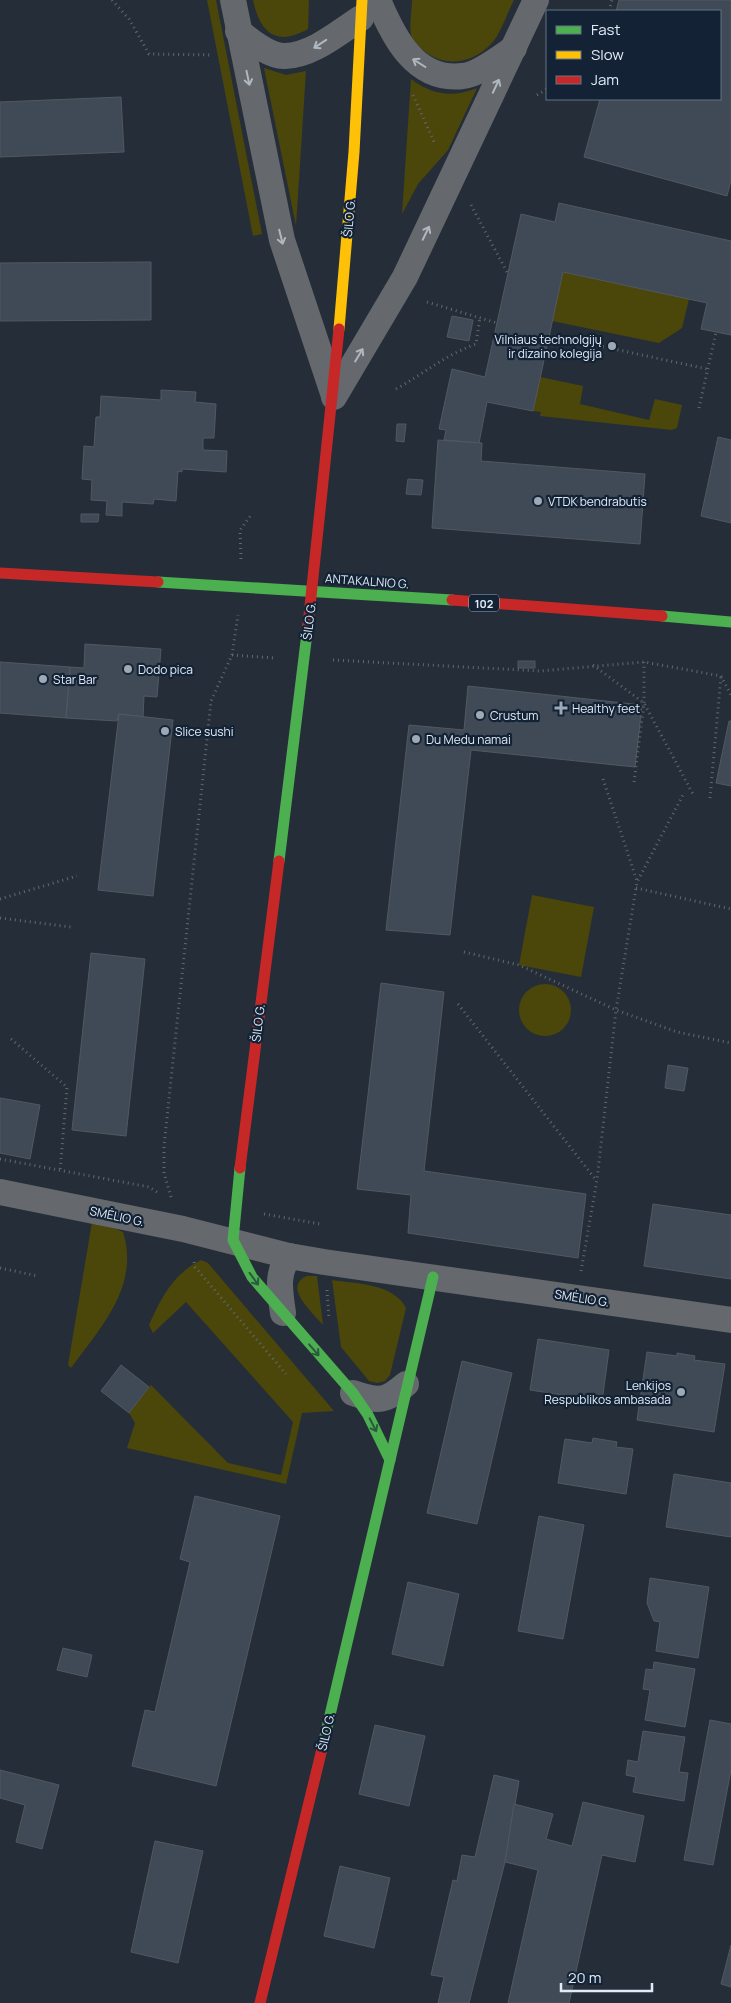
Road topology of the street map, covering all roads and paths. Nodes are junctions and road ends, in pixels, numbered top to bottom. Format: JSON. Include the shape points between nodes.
{"nodes":[{"id":1,"x":112,"y":0,"type":"edge"},
{"id":2,"x":232,"y":0,"type":"edge"},
{"id":3,"x":536,"y":0,"type":"edge"},
{"id":4,"x":367,"y":6,"type":"edge"},
{"id":5,"x":238,"y":31,"type":"junction"},
{"id":6,"x":514,"y":48,"type":"junction"},
{"id":7,"x":213,"y":55,"type":"dead end"},
{"id":8,"x":546,"y":90,"type":"edge"},
{"id":9,"x":537,"y":95,"type":"dead end"},
{"id":10,"x":427,"y":302,"type":"dead end"},
{"id":11,"x":480,"y":318,"type":"junction"},
{"id":12,"x":497,"y":323,"type":"dead end"},
{"id":13,"x":716,"y":332,"type":"dead end"},
{"id":14,"x":549,"y":335,"type":"dead end"},
{"id":15,"x":707,"y":369,"type":"junction"},
{"id":16,"x":396,"y":389,"type":"dead end"},
{"id":17,"x":334,"y":397,"type":"junction"},
{"id":18,"x":699,"y":408,"type":"dead end"},
{"id":19,"x":251,"y":515,"type":"dead end"},
{"id":20,"x":0,"y":573,"type":"edge"},
{"id":21,"x":241,"y":587,"type":"junction"},
{"id":22,"x":313,"y":592,"type":"junction"},
{"id":23,"x":731,"y":622,"type":"edge"},
{"id":24,"x":232,"y":656,"type":"junction"},
{"id":25,"x":304,"y":659,"type":"junction"},
{"id":26,"x":644,"y":662,"type":"junction"},
{"id":27,"x":592,"y":665,"type":"junction"},
{"id":28,"x":721,"y":676,"type":"junction"},
{"id":29,"x":731,"y":695,"type":"edge"},
{"id":30,"x":644,"y":703,"type":"junction"},
{"id":31,"x":603,"y":779,"type":"dead end"},
{"id":32,"x":634,"y":782,"type":"dead end"},
{"id":33,"x":684,"y":793,"type":"dead end"},
{"id":34,"x":694,"y":796,"type":"dead end"},
{"id":35,"x":710,"y":798,"type":"dead end"},
{"id":36,"x":77,"y":876,"type":"dead end"},
{"id":37,"x":637,"y":882,"type":"junction"},
{"id":38,"x":636,"y":888,"type":"junction"},
{"id":39,"x":0,"y":900,"type":"edge"},
{"id":40,"x":731,"y":909,"type":"edge"},
{"id":41,"x":0,"y":918,"type":"edge"},
{"id":42,"x":71,"y":927,"type":"dead end"},
{"id":43,"x":464,"y":952,"type":"dead end"},
{"id":44,"x":458,"y":1004,"type":"dead end"},
{"id":45,"x":616,"y":1010,"type":"junction"},
{"id":46,"x":11,"y":1039,"type":"dead end"},
{"id":47,"x":731,"y":1043,"type":"edge"},
{"id":48,"x":0,"y":1159,"type":"edge"},
{"id":49,"x":60,"y":1170,"type":"junction"},
{"id":50,"x":597,"y":1180,"type":"junction"},
{"id":51,"x":0,"y":1192,"type":"edge"},
{"id":52,"x":56,"y":1203,"type":"junction"},
{"id":53,"x":183,"y":1228,"type":"junction"},
{"id":54,"x":233,"y":1240,"type":"junction"},
{"id":55,"x":289,"y":1256,"type":"junction"},
{"id":56,"x":324,"y":1262,"type":"junction"},
{"id":57,"x":0,"y":1268,"type":"edge"},
{"id":58,"x":38,"y":1276,"type":"dead end"},
{"id":59,"x":433,"y":1277,"type":"junction"},
{"id":60,"x":578,"y":1297,"type":"junction"},
{"id":61,"x":283,"y":1313,"type":"junction"},
{"id":62,"x":731,"y":1320,"type":"edge"},
{"id":63,"x":330,"y":1326,"type":"dead end"},
{"id":64,"x":286,"y":1374,"type":"dead end"},
{"id":65,"x":406,"y":1384,"type":"junction"},
{"id":66,"x":353,"y":1393,"type":"junction"},
{"id":67,"x":390,"y":1460,"type":"junction"},
{"id":68,"x":260,"y":2003,"type":"edge"}],
"edges":[{"from":1,"to":7,"type":"path","via":[[129,19],[149,54]]},
{"from":2,"to":5,"type":"street"},
{"from":3,"to":6,"type":"street"},
{"from":4,"to":5,"type":"street","one_way":true,"via":[[313,49],[284,56],[260,47]]},
{"from":6,"to":4,"type":"street","one_way":true,"via":[[464,76],[439,74],[407,55],[389,27]]},
{"from":4,"to":17,"type":"street","name":"ŠILO G."},
{"from":5,"to":17,"type":"street","one_way":true,"via":[[282,240]]},
{"from":17,"to":6,"type":"street","one_way":true,"via":[[405,277]]},
{"from":8,"to":9,"type":"path"},
{"from":10,"to":11,"type":"path"},
{"from":11,"to":12,"type":"path"},
{"from":11,"to":16,"type":"path","via":[[476,344],[451,353],[426,373]]},
{"from":13,"to":15,"type":"path"},
{"from":14,"to":15,"type":"path"},
{"from":15,"to":18,"type":"path"},
{"from":17,"to":22,"type":"street","name":"ŠILO G."},
{"from":19,"to":21,"type":"path","via":[[240,530]]},
{"from":20,"to":21,"type":"street","name":"ANTAKALNIO G.","number":"102"},
{"from":21,"to":22,"type":"street","name":"ANTAKALNIO G.","number":"102"},
{"from":21,"to":24,"type":"path"},
{"from":22,"to":23,"type":"street","name":"ANTAKALNIO G.","number":"102"},
{"from":22,"to":25,"type":"street","name":"ŠILO G."},
{"from":24,"to":25,"type":"path"},
{"from":24,"to":49,"type":"path","via":[[211,701],[164,1146],[164,1173],[171,1199],[149,1188]]},
{"from":25,"to":27,"type":"path","via":[[540,671]]},
{"from":25,"to":54,"type":"street","name":"ŠILO G."},
{"from":26,"to":27,"type":"path"},
{"from":26,"to":28,"type":"path"},
{"from":26,"to":30,"type":"path"},
{"from":27,"to":30,"type":"path"},
{"from":28,"to":29,"type":"path"},
{"from":28,"to":35,"type":"path"},
{"from":30,"to":32,"type":"path"},
{"from":30,"to":34,"type":"path"},
{"from":31,"to":37,"type":"path"},
{"from":33,"to":37,"type":"path"},
{"from":36,"to":39,"type":"path"},
{"from":37,"to":38,"type":"path"},
{"from":38,"to":40,"type":"path"},
{"from":38,"to":45,"type":"path"},
{"from":41,"to":42,"type":"path"},
{"from":43,"to":45,"type":"path","via":[[519,965]]},
{"from":44,"to":50,"type":"path"},
{"from":45,"to":47,"type":"path","via":[[677,1032]]},
{"from":45,"to":50,"type":"path"},
{"from":46,"to":49,"type":"path","via":[[67,1087]]},
{"from":48,"to":49,"type":"path"},
{"from":49,"to":52,"type":"path"},
{"from":50,"to":60,"type":"path"},
{"from":51,"to":52,"type":"street","name":"SMĖLIO G."},
{"from":52,"to":53,"type":"street","name":"SMĖLIO G."},
{"from":53,"to":54,"type":"street","name":"SMĖLIO G."},
{"from":53,"to":64,"type":"path","via":[[195,1267]]},
{"from":54,"to":55,"type":"street"},
{"from":54,"to":61,"type":"street","one_way":true,"via":[[252,1277]]},
{"from":55,"to":56,"type":"street"},
{"from":55,"to":61,"type":"street","via":[[282,1266],[278,1283]]},
{"from":56,"to":59,"type":"street"},
{"from":56,"to":63,"type":"path"},
{"from":57,"to":58,"type":"path"},
{"from":59,"to":60,"type":"street","name":"SMĖLIO G."},
{"from":59,"to":65,"type":"street","name":"ŠILO G."},
{"from":60,"to":62,"type":"street","name":"SMĖLIO G."},
{"from":61,"to":66,"type":"street","one_way":true},
{"from":65,"to":66,"type":"street","via":[[392,1396],[376,1400]]},
{"from":65,"to":67,"type":"street","name":"ŠILO G."},
{"from":66,"to":67,"type":"street","one_way":true},
{"from":67,"to":68,"type":"street","name":"ŠILO G."}]}
